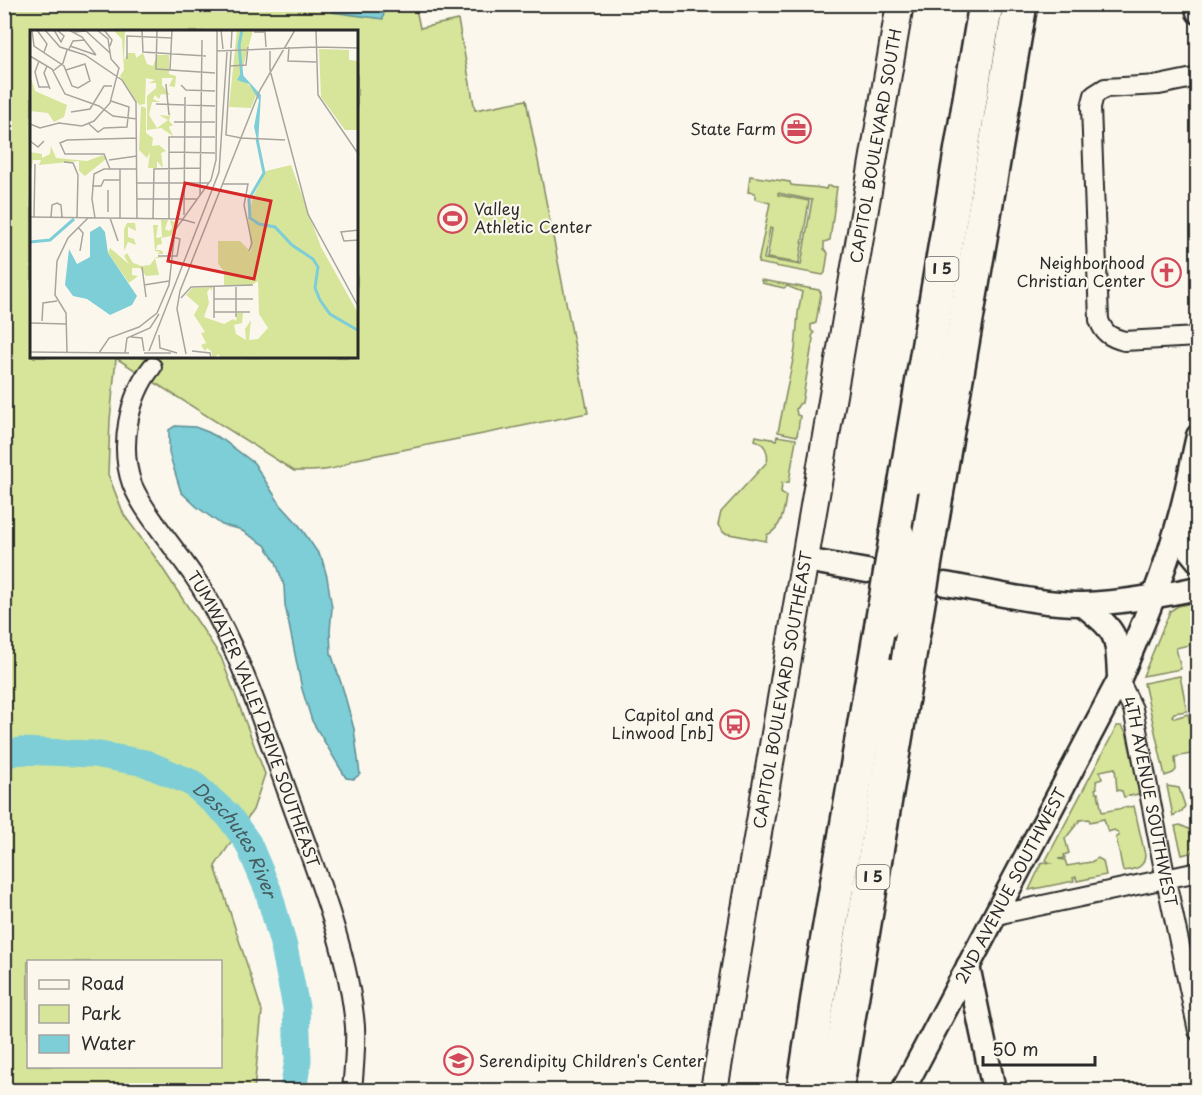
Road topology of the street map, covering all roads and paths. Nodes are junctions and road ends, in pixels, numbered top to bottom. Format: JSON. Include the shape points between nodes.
{"nodes":[{"id":1,"x":900,"y":4,"type":"edge"},
{"id":2,"x":986,"y":4,"type":"edge"},
{"id":3,"x":1020,"y":4,"type":"edge"},
{"id":4,"x":1197,"y":4,"type":"edge"},
{"id":5,"x":1197,"y":12,"type":"edge"},
{"id":6,"x":1197,"y":77,"type":"edge"},
{"id":7,"x":852,"y":287,"type":"joint"},
{"id":8,"x":1197,"y":338,"type":"edge"},
{"id":9,"x":152,"y":368,"type":"dead end"},
{"id":10,"x":1197,"y":436,"type":"edge"},
{"id":11,"x":1181,"y":511,"type":"junction"},
{"id":12,"x":806,"y":560,"type":"junction"},
{"id":13,"x":1197,"y":561,"type":"edge"},
{"id":14,"x":867,"y":571,"type":"dead end"},
{"id":15,"x":945,"y":584,"type":"dead end"},
{"id":16,"x":1197,"y":588,"type":"edge"},
{"id":17,"x":1154,"y":596,"type":"junction"},
{"id":18,"x":1082,"y":604,"type":"junction"},
{"id":19,"x":1119,"y":680,"type":"junction"},
{"id":20,"x":1197,"y":872,"type":"edge"},
{"id":21,"x":1166,"y":880,"type":"junction"},
{"id":22,"x":996,"y":915,"type":"junction"},
{"id":23,"x":968,"y":966,"type":"junction"},
{"id":24,"x":821,"y":978,"type":"junction"},
{"id":25,"x":1197,"y":1031,"type":"edge"},
{"id":26,"x":352,"y":1090,"type":"edge"},
{"id":27,"x":714,"y":1090,"type":"edge"},
{"id":28,"x":786,"y":1090,"type":"edge"},
{"id":29,"x":804,"y":1090,"type":"edge"},
{"id":30,"x":836,"y":1090,"type":"edge"},
{"id":31,"x":903,"y":1090,"type":"edge"},
{"id":32,"x":994,"y":1090,"type":"edge"}],
"edges":[{"from":1,"to":7,"type":"main road","name":"CAPITOL BOULEVARD SOUTH"},
{"from":2,"to":24,"type":"highway","number":"I 5","bridge":true},
{"from":3,"to":30,"type":"highway","number":"I 5","bridge":true},
{"from":4,"to":5,"type":"street"},
{"from":6,"to":8,"type":"street","via":[[1160,85],[1105,88],[1094,95],[1091,107],[1099,320],[1103,332],[1124,341]]},
{"from":7,"to":12,"type":"main road","name":"CAPITOL BOULEVARD SOUTHEAST"},
{"from":9,"to":26,"type":"street","name":"TUMWATER VALLEY DRIVE SOUTHEAST","via":[[136,394],[130,415],[127,455],[132,484],[216,613],[274,756],[345,964],[355,1028]]},
{"from":10,"to":11,"type":"street"},
{"from":11,"to":13,"type":"street","via":[[1189,550]]},
{"from":11,"to":17,"type":"street"},
{"from":12,"to":14,"type":"street"},
{"from":12,"to":27,"type":"main road","name":"CAPITOL BOULEVARD SOUTHEAST"},
{"from":15,"to":18,"type":"street"},
{"from":16,"to":17,"type":"street"},
{"from":17,"to":18,"type":"street"},
{"from":17,"to":19,"type":"street","name":"2ND AVENUE SOUTHWEST"},
{"from":18,"to":19,"type":"street","via":[[1109,627],[1117,643]]},
{"from":19,"to":21,"type":"street","name":"4TH AVENUE SOUTHWEST","via":[[1133,709]]},
{"from":19,"to":22,"type":"street","name":"2ND AVENUE SOUTHWEST"},
{"from":20,"to":21,"type":"street"},
{"from":21,"to":22,"type":"street"},
{"from":21,"to":25,"type":"street","name":"4TH AVENUE SOUTHWEST"},
{"from":22,"to":23,"type":"street","name":"2ND AVENUE SOUTHWEST"},
{"from":23,"to":31,"type":"street","name":"2ND AVENUE SOUTHWEST"},
{"from":23,"to":32,"type":"street"},
{"from":24,"to":28,"type":"highway"},
{"from":24,"to":29,"type":"highway","number":"I 5"}]}
